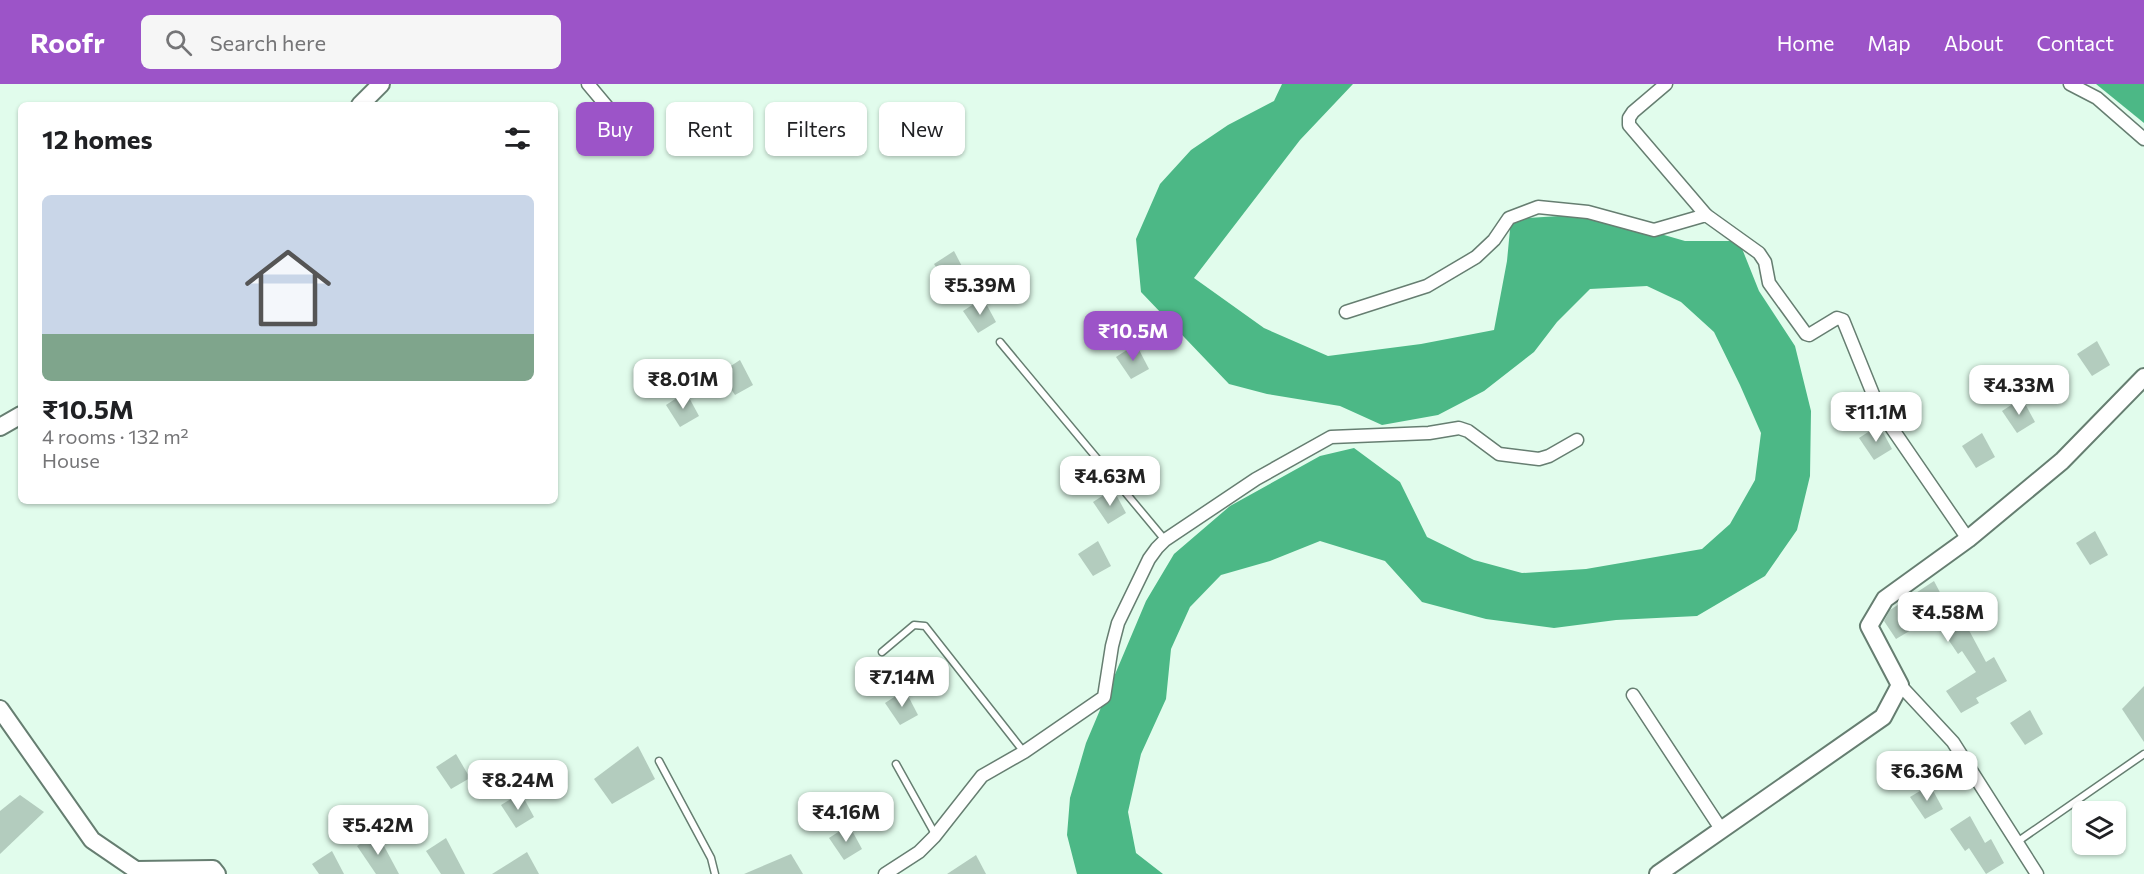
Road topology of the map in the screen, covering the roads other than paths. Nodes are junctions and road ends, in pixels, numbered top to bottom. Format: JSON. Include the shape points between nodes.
{"nodes":[{"id":1,"x":381,"y":84,"type":"edge"},
{"id":2,"x":588,"y":84,"type":"edge"},
{"id":3,"x":1666,"y":84,"type":"edge"},
{"id":4,"x":2070,"y":84,"type":"edge"},
{"id":5,"x":363,"y":102,"type":"edge"},
{"id":6,"x":603,"y":102,"type":"edge"},
{"id":7,"x":2144,"y":139,"type":"edge"},
{"id":8,"x":1706,"y":215,"type":"junction"},
{"id":9,"x":1346,"y":312,"type":"dead end"},
{"id":10,"x":1000,"y":342,"type":"dead end"},
{"id":11,"x":2144,"y":377,"type":"edge"},
{"id":12,"x":18,"y":417,"type":"edge"},
{"id":13,"x":0,"y":427,"type":"edge"},
{"id":14,"x":1577,"y":440,"type":"dead end"},
{"id":15,"x":1968,"y":539,"type":"junction"},
{"id":16,"x":1165,"y":540,"type":"junction"},
{"id":17,"x":882,"y":652,"type":"dead end"},
{"id":18,"x":1900,"y":686,"type":"junction"},
{"id":19,"x":1633,"y":695,"type":"dead end"},
{"id":20,"x":0,"y":709,"type":"edge"},
{"id":21,"x":1024,"y":752,"type":"junction"},
{"id":22,"x":2144,"y":754,"type":"edge"},
{"id":23,"x":659,"y":761,"type":"dead end"},
{"id":24,"x":896,"y":764,"type":"dead end"},
{"id":25,"x":1721,"y":829,"type":"junction"},
{"id":26,"x":936,"y":834,"type":"junction"},
{"id":27,"x":2017,"y":842,"type":"junction"},
{"id":28,"x":217,"y":874,"type":"edge"},
{"id":29,"x":715,"y":874,"type":"edge"},
{"id":30,"x":885,"y":874,"type":"edge"},
{"id":31,"x":1658,"y":874,"type":"edge"},
{"id":32,"x":2037,"y":874,"type":"edge"}],
"edges":[{"from":1,"to":5,"type":"street"},
{"from":2,"to":6,"type":"street"},
{"from":3,"to":8,"type":"street","via":[[1632,112],[1629,125]]},
{"from":4,"to":7,"type":"street","via":[[2097,98]]},
{"from":8,"to":9,"type":"street","via":[[1654,230],[1588,212],[1538,207],[1509,218],[1476,257],[1427,286]]},
{"from":8,"to":15,"type":"street","via":[[1759,253],[1769,283],[1806,334],[1837,318],[1843,320],[1877,404]]},
{"from":10,"to":16,"type":"lane"},
{"from":11,"to":15,"type":"street","via":[[2062,461]]},
{"from":12,"to":13,"type":"street"},
{"from":14,"to":16,"type":"street","via":[[1539,459],[1499,454],[1459,428],[1429,433],[1335,436],[1256,479]]},
{"from":15,"to":18,"type":"street","via":[[1885,599],[1869,626]]},
{"from":16,"to":21,"type":"street","via":[[1149,559],[1118,623],[1105,696]]},
{"from":17,"to":21,"type":"lane","via":[[914,625],[925,626]]},
{"from":18,"to":25,"type":"street","via":[[1883,717]]},
{"from":18,"to":27,"type":"street","via":[[1953,742]]},
{"from":19,"to":25,"type":"street"},
{"from":20,"to":28,"type":"street","via":[[92,840],[136,870],[213,868]]},
{"from":21,"to":26,"type":"street","via":[[982,776]]},
{"from":22,"to":27,"type":"lane"},
{"from":23,"to":29,"type":"lane","via":[[711,858]]},
{"from":24,"to":26,"type":"lane"},
{"from":25,"to":31,"type":"street"},
{"from":26,"to":30,"type":"street","via":[[919,852]]},
{"from":27,"to":32,"type":"street"}]}
